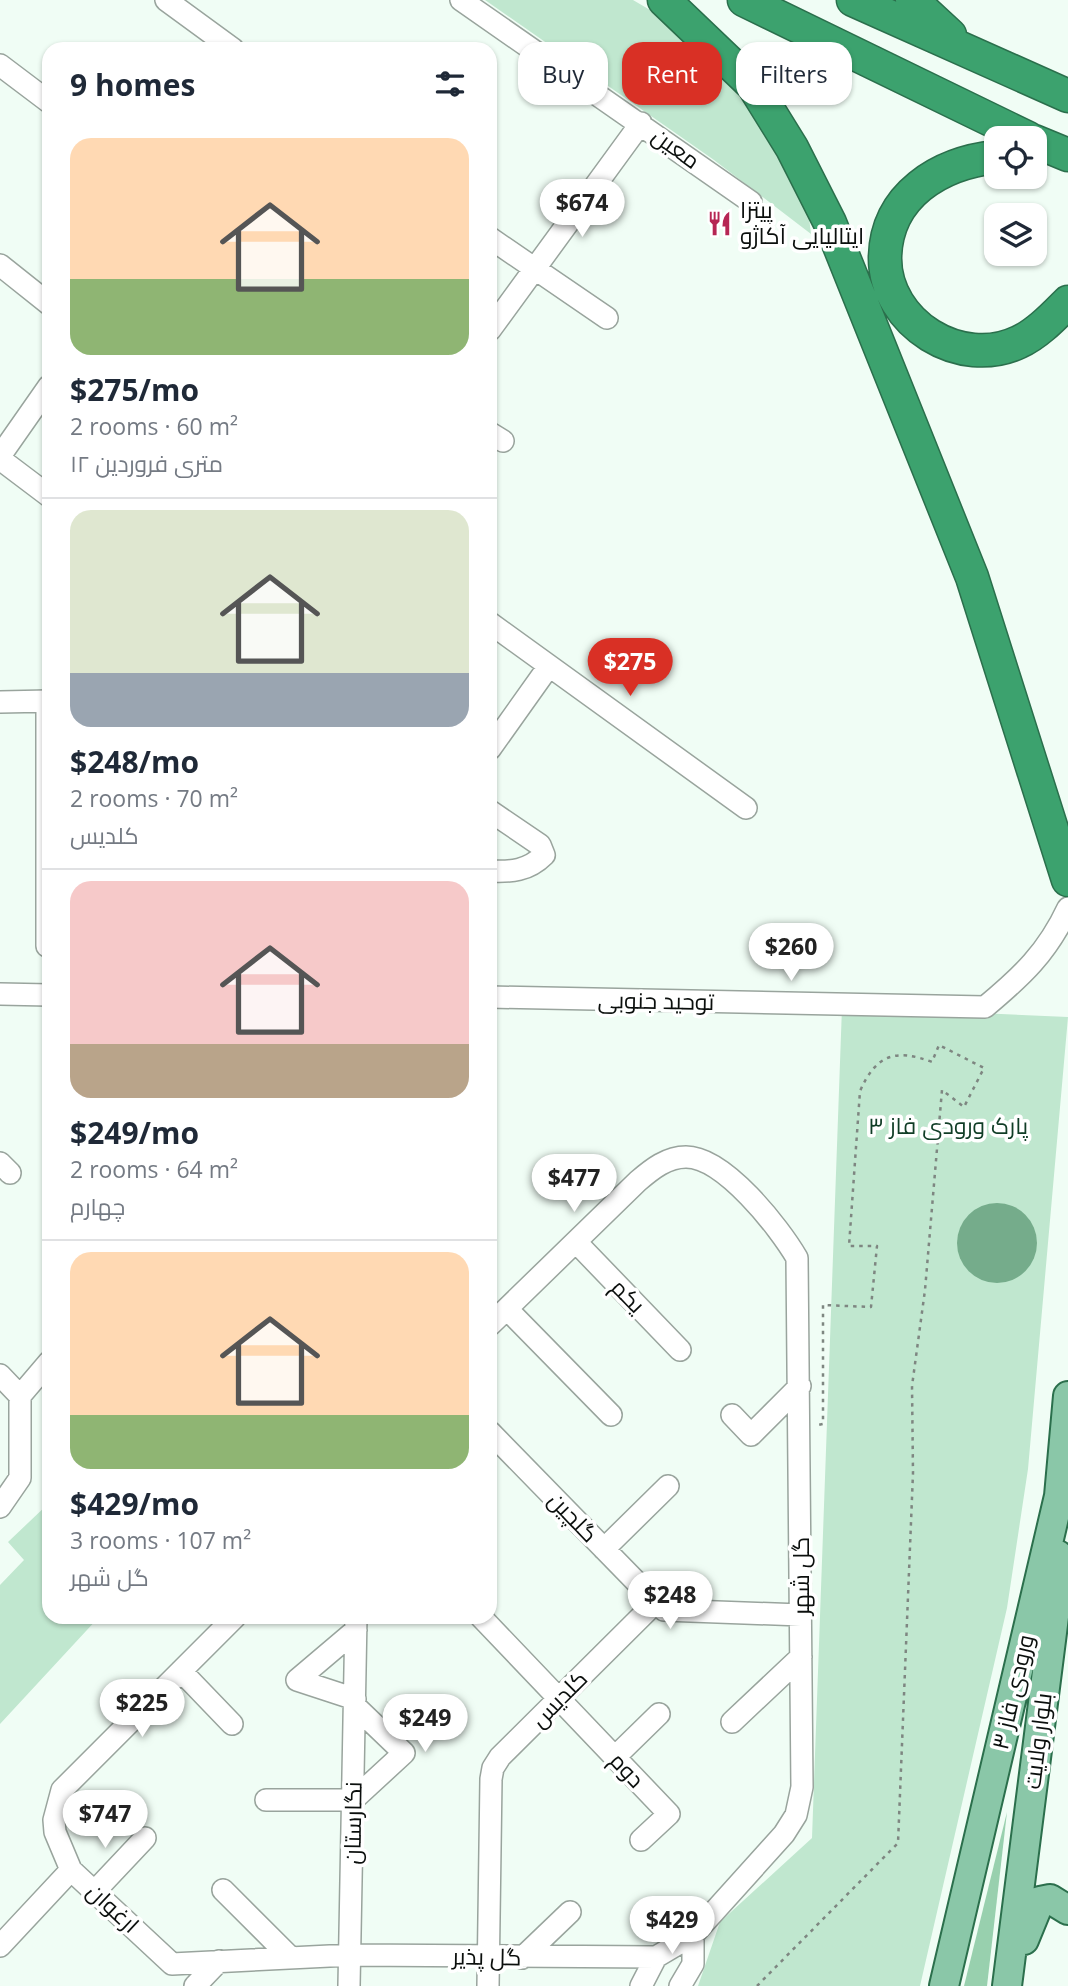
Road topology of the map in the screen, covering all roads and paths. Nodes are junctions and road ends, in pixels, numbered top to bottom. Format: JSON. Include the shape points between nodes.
{"nodes":[{"id":1,"x":166,"y":0,"type":"edge"},
{"id":2,"x":461,"y":0,"type":"edge"},
{"id":3,"x":664,"y":0,"type":"edge"},
{"id":4,"x":744,"y":0,"type":"edge"},
{"id":5,"x":853,"y":0,"type":"edge"},
{"id":6,"x":912,"y":0,"type":"edge"},
{"id":7,"x":223,"y":42,"type":"edge"},
{"id":8,"x":972,"y":54,"type":"junction"},
{"id":9,"x":0,"y":65,"type":"edge"},
{"id":10,"x":1068,"y":96,"type":"edge"},
{"id":11,"x":42,"y":97,"type":"edge"},
{"id":12,"x":641,"y":123,"type":"junction"},
{"id":13,"x":999,"y":126,"type":"edge"},
{"id":14,"x":984,"y":160,"type":"edge"},
{"id":15,"x":751,"y":202,"type":"dead end"},
{"id":16,"x":497,"y":243,"type":"edge"},
{"id":17,"x":0,"y":265,"type":"edge"},
{"id":18,"x":533,"y":269,"type":"junction"},
{"id":19,"x":42,"y":298,"type":"edge"},
{"id":20,"x":1068,"y":302,"type":"edge"},
{"id":21,"x":607,"y":318,"type":"dead end"},
{"id":22,"x":497,"y":320,"type":"edge"},
{"id":23,"x":42,"y":396,"type":"edge"},
{"id":24,"x":0,"y":457,"type":"edge"},
{"id":25,"x":42,"y":490,"type":"edge"},
{"id":26,"x":497,"y":628,"type":"edge"},
{"id":27,"x":550,"y":666,"type":"junction"},
{"id":28,"x":42,"y":701,"type":"edge"},
{"id":29,"x":0,"y":702,"type":"edge"},
{"id":30,"x":497,"y":739,"type":"edge"},
{"id":31,"x":746,"y":808,"type":"dead end"},
{"id":32,"x":497,"y":816,"type":"edge"},
{"id":33,"x":497,"y":871,"type":"edge"},
{"id":34,"x":1068,"y":880,"type":"edge"},
{"id":35,"x":1068,"y":908,"type":"edge"},
{"id":36,"x":0,"y":994,"type":"edge"},
{"id":37,"x":42,"y":995,"type":"edge"},
{"id":38,"x":497,"y":997,"type":"edge"},
{"id":39,"x":576,"y":1242,"type":"junction"},
{"id":40,"x":507,"y":1309,"type":"junction"},
{"id":41,"x":497,"y":1318,"type":"edge"},
{"id":42,"x":680,"y":1350,"type":"dead end"},
{"id":43,"x":42,"y":1370,"type":"edge"},
{"id":44,"x":0,"y":1375,"type":"edge"},
{"id":45,"x":800,"y":1386,"type":"junction"},
{"id":46,"x":1068,"y":1395,"type":"edge"},
{"id":47,"x":20,"y":1396,"type":"junction"},
{"id":48,"x":611,"y":1415,"type":"dead end"},
{"id":49,"x":732,"y":1415,"type":"dead end"},
{"id":50,"x":800,"y":1425,"type":"junction"},
{"id":51,"x":497,"y":1439,"type":"edge"},
{"id":52,"x":668,"y":1486,"type":"dead end"},
{"id":53,"x":1059,"y":1496,"type":"junction"},
{"id":54,"x":0,"y":1507,"type":"edge"},
{"id":55,"x":604,"y":1549,"type":"junction"},
{"id":56,"x":656,"y":1602,"type":"junction"},
{"id":57,"x":801,"y":1615,"type":"junction"},
{"id":58,"x":227,"y":1624,"type":"edge"},
{"id":59,"x":356,"y":1624,"type":"edge"},
{"id":60,"x":488,"y":1624,"type":"edge"},
{"id":61,"x":801,"y":1657,"type":"junction"},
{"id":62,"x":181,"y":1671,"type":"junction"},
{"id":63,"x":560,"y":1698,"type":"junction"},
{"id":64,"x":355,"y":1702,"type":"junction"},
{"id":65,"x":659,"y":1714,"type":"dead end"},
{"id":66,"x":732,"y":1722,"type":"dead end"},
{"id":67,"x":232,"y":1724,"type":"dead end"},
{"id":68,"x":615,"y":1757,"type":"junction"},
{"id":69,"x":266,"y":1800,"type":"dead end"},
{"id":70,"x":353,"y":1800,"type":"junction"},
{"id":71,"x":145,"y":1838,"type":"dead end"},
{"id":72,"x":641,"y":1840,"type":"dead end"},
{"id":73,"x":71,"y":1870,"type":"junction"},
{"id":74,"x":223,"y":1889,"type":"dead end"},
{"id":75,"x":96,"y":1890,"type":"junction"},
{"id":76,"x":1068,"y":1910,"type":"edge"},
{"id":77,"x":570,"y":1912,"type":"dead end"},
{"id":78,"x":693,"y":1935,"type":"junction"},
{"id":79,"x":0,"y":1946,"type":"edge"},
{"id":80,"x":349,"y":1955,"type":"junction"},
{"id":81,"x":289,"y":1956,"type":"junction"},
{"id":82,"x":656,"y":1957,"type":"junction"},
{"id":83,"x":488,"y":1958,"type":"junction"},
{"id":84,"x":522,"y":1958,"type":"junction"},
{"id":85,"x":625,"y":1958,"type":"joint"},
{"id":86,"x":219,"y":1961,"type":"junction"},
{"id":87,"x":195,"y":1986,"type":"edge"},
{"id":88,"x":349,"y":1986,"type":"edge"},
{"id":89,"x":488,"y":1986,"type":"edge"},
{"id":90,"x":641,"y":1986,"type":"edge"},
{"id":91,"x":680,"y":1986,"type":"edge"},
{"id":92,"x":757,"y":1986,"type":"edge"},
{"id":93,"x":944,"y":1986,"type":"edge"},
{"id":94,"x":1007,"y":1986,"type":"edge"}],
"edges":[{"from":1,"to":7,"type":"street"},
{"from":2,"to":12,"type":"street","name":"معین"},
{"from":3,"to":34,"type":"highway","via":[[754,85],[830,223],[972,577]]},
{"from":4,"to":13,"type":"highway"},
{"from":5,"to":8,"type":"highway"},
{"from":6,"to":8,"type":"highway"},
{"from":8,"to":10,"type":"highway"},
{"from":9,"to":11,"type":"street"},
{"from":12,"to":15,"type":"street","name":"معین"},
{"from":12,"to":18,"type":"street"},
{"from":14,"to":20,"type":"highway","via":[[940,171],[920,184],[903,205],[885,259],[892,291],[915,325],[944,344],[969,352],[997,351],[1021,342]]},
{"from":16,"to":18,"type":"street"},
{"from":17,"to":19,"type":"street"},
{"from":18,"to":21,"type":"street"},
{"from":18,"to":22,"type":"street"},
{"from":23,"to":24,"type":"street"},
{"from":24,"to":25,"type":"street"},
{"from":26,"to":27,"type":"street"},
{"from":27,"to":30,"type":"street"},
{"from":27,"to":31,"type":"street"},
{"from":28,"to":29,"type":"street"},
{"from":32,"to":33,"type":"street","via":[[540,845],[544,855],[515,872]]},
{"from":35,"to":38,"type":"street","name":"توحید جنوبی","via":[[1031,968],[985,1007]]},
{"from":36,"to":37,"type":"street"},
{"from":39,"to":40,"type":"street"},
{"from":39,"to":42,"type":"street","name":"یکم"},
{"from":39,"to":45,"type":"street","name":"گل شهر","via":[[664,1162],[686,1157],[703,1160],[728,1176],[797,1258]]},
{"from":40,"to":41,"type":"street"},
{"from":40,"to":48,"type":"street"},
{"from":43,"to":47,"type":"street"},
{"from":44,"to":47,"type":"street"},
{"from":45,"to":49,"type":"street","via":[[751,1434]]},
{"from":45,"to":50,"type":"street","name":"گل شهر"},
{"from":46,"to":53,"type":"main road","name":"ورودی فاز ۳"},
{"from":47,"to":54,"type":"street","via":[[20,1478]]},
{"from":50,"to":57,"type":"street","name":"گل شهر"},
{"from":50,"to":92,"type":"path","via":[[824,1424],[824,1305],[871,1307],[877,1246],[849,1246],[860,1091],[870,1069],[883,1060],[907,1052],[932,1062],[939,1045],[984,1068],[964,1107],[942,1090],[912,1386],[914,1474],[898,1843]]},
{"from":51,"to":55,"type":"street","name":"گلچین"},
{"from":52,"to":55,"type":"street"},
{"from":53,"to":93,"type":"main road","name":"ورودی فاز ۳"},
{"from":53,"to":94,"type":"main road","name":"بلوار ولایت","via":[[1056,1601]]},
{"from":55,"to":56,"type":"street","name":"گلچین"},
{"from":56,"to":57,"type":"street","via":[[664,1609]]},
{"from":56,"to":63,"type":"street","name":"کلدیس"},
{"from":57,"to":61,"type":"street","name":"گل شهر"},
{"from":58,"to":62,"type":"street","name":"ارغوان"},
{"from":59,"to":64,"type":"street","name":"نگارستان"},
{"from":59,"to":64,"type":"street","via":[[297,1680]]},
{"from":60,"to":63,"type":"street"},
{"from":61,"to":66,"type":"street"},
{"from":61,"to":78,"type":"street","name":"گل شهر","via":[[802,1787],[796,1815]]},
{"from":62,"to":67,"type":"street"},
{"from":62,"to":73,"type":"street","name":"ارغوان","via":[[62,1790],[55,1832]]},
{"from":63,"to":68,"type":"street","name":"دوم"},
{"from":63,"to":83,"type":"street","name":"کلدیس","via":[[493,1768]]},
{"from":64,"to":70,"type":"street","name":"نگارستان"},
{"from":64,"to":70,"type":"street","via":[[404,1753]]},
{"from":65,"to":68,"type":"street"},
{"from":68,"to":72,"type":"street","name":"دوم","via":[[669,1814]]},
{"from":69,"to":70,"type":"street"},
{"from":70,"to":80,"type":"street","name":"نگارستان"},
{"from":71,"to":75,"type":"street"},
{"from":73,"to":75,"type":"street","name":"ارغوان"},
{"from":73,"to":79,"type":"street"},
{"from":74,"to":81,"type":"street"},
{"from":75,"to":86,"type":"street","name":"ارغوان","via":[[172,1964]]},
{"from":76,"to":94,"type":"main road","via":[[1050,1899],[1040,1901]]},
{"from":77,"to":84,"type":"street"},
{"from":78,"to":82,"type":"street","name":"گل شهر"},
{"from":78,"to":91,"type":"street","via":[[693,1964]]},
{"from":80,"to":81,"type":"street","name":"ارغوان"},
{"from":80,"to":83,"type":"street","name":"گل پذیر"},
{"from":80,"to":88,"type":"street","name":"نگارستان"},
{"from":81,"to":86,"type":"street","name":"ارغوان"},
{"from":82,"to":85,"type":"street","name":"گل شهر"},
{"from":82,"to":90,"type":"street"},
{"from":83,"to":84,"type":"street","name":"گل پذیر"},
{"from":83,"to":89,"type":"street","name":"کلدیس"},
{"from":84,"to":85,"type":"street","name":"گل پذیر"},
{"from":86,"to":87,"type":"street"}]}
